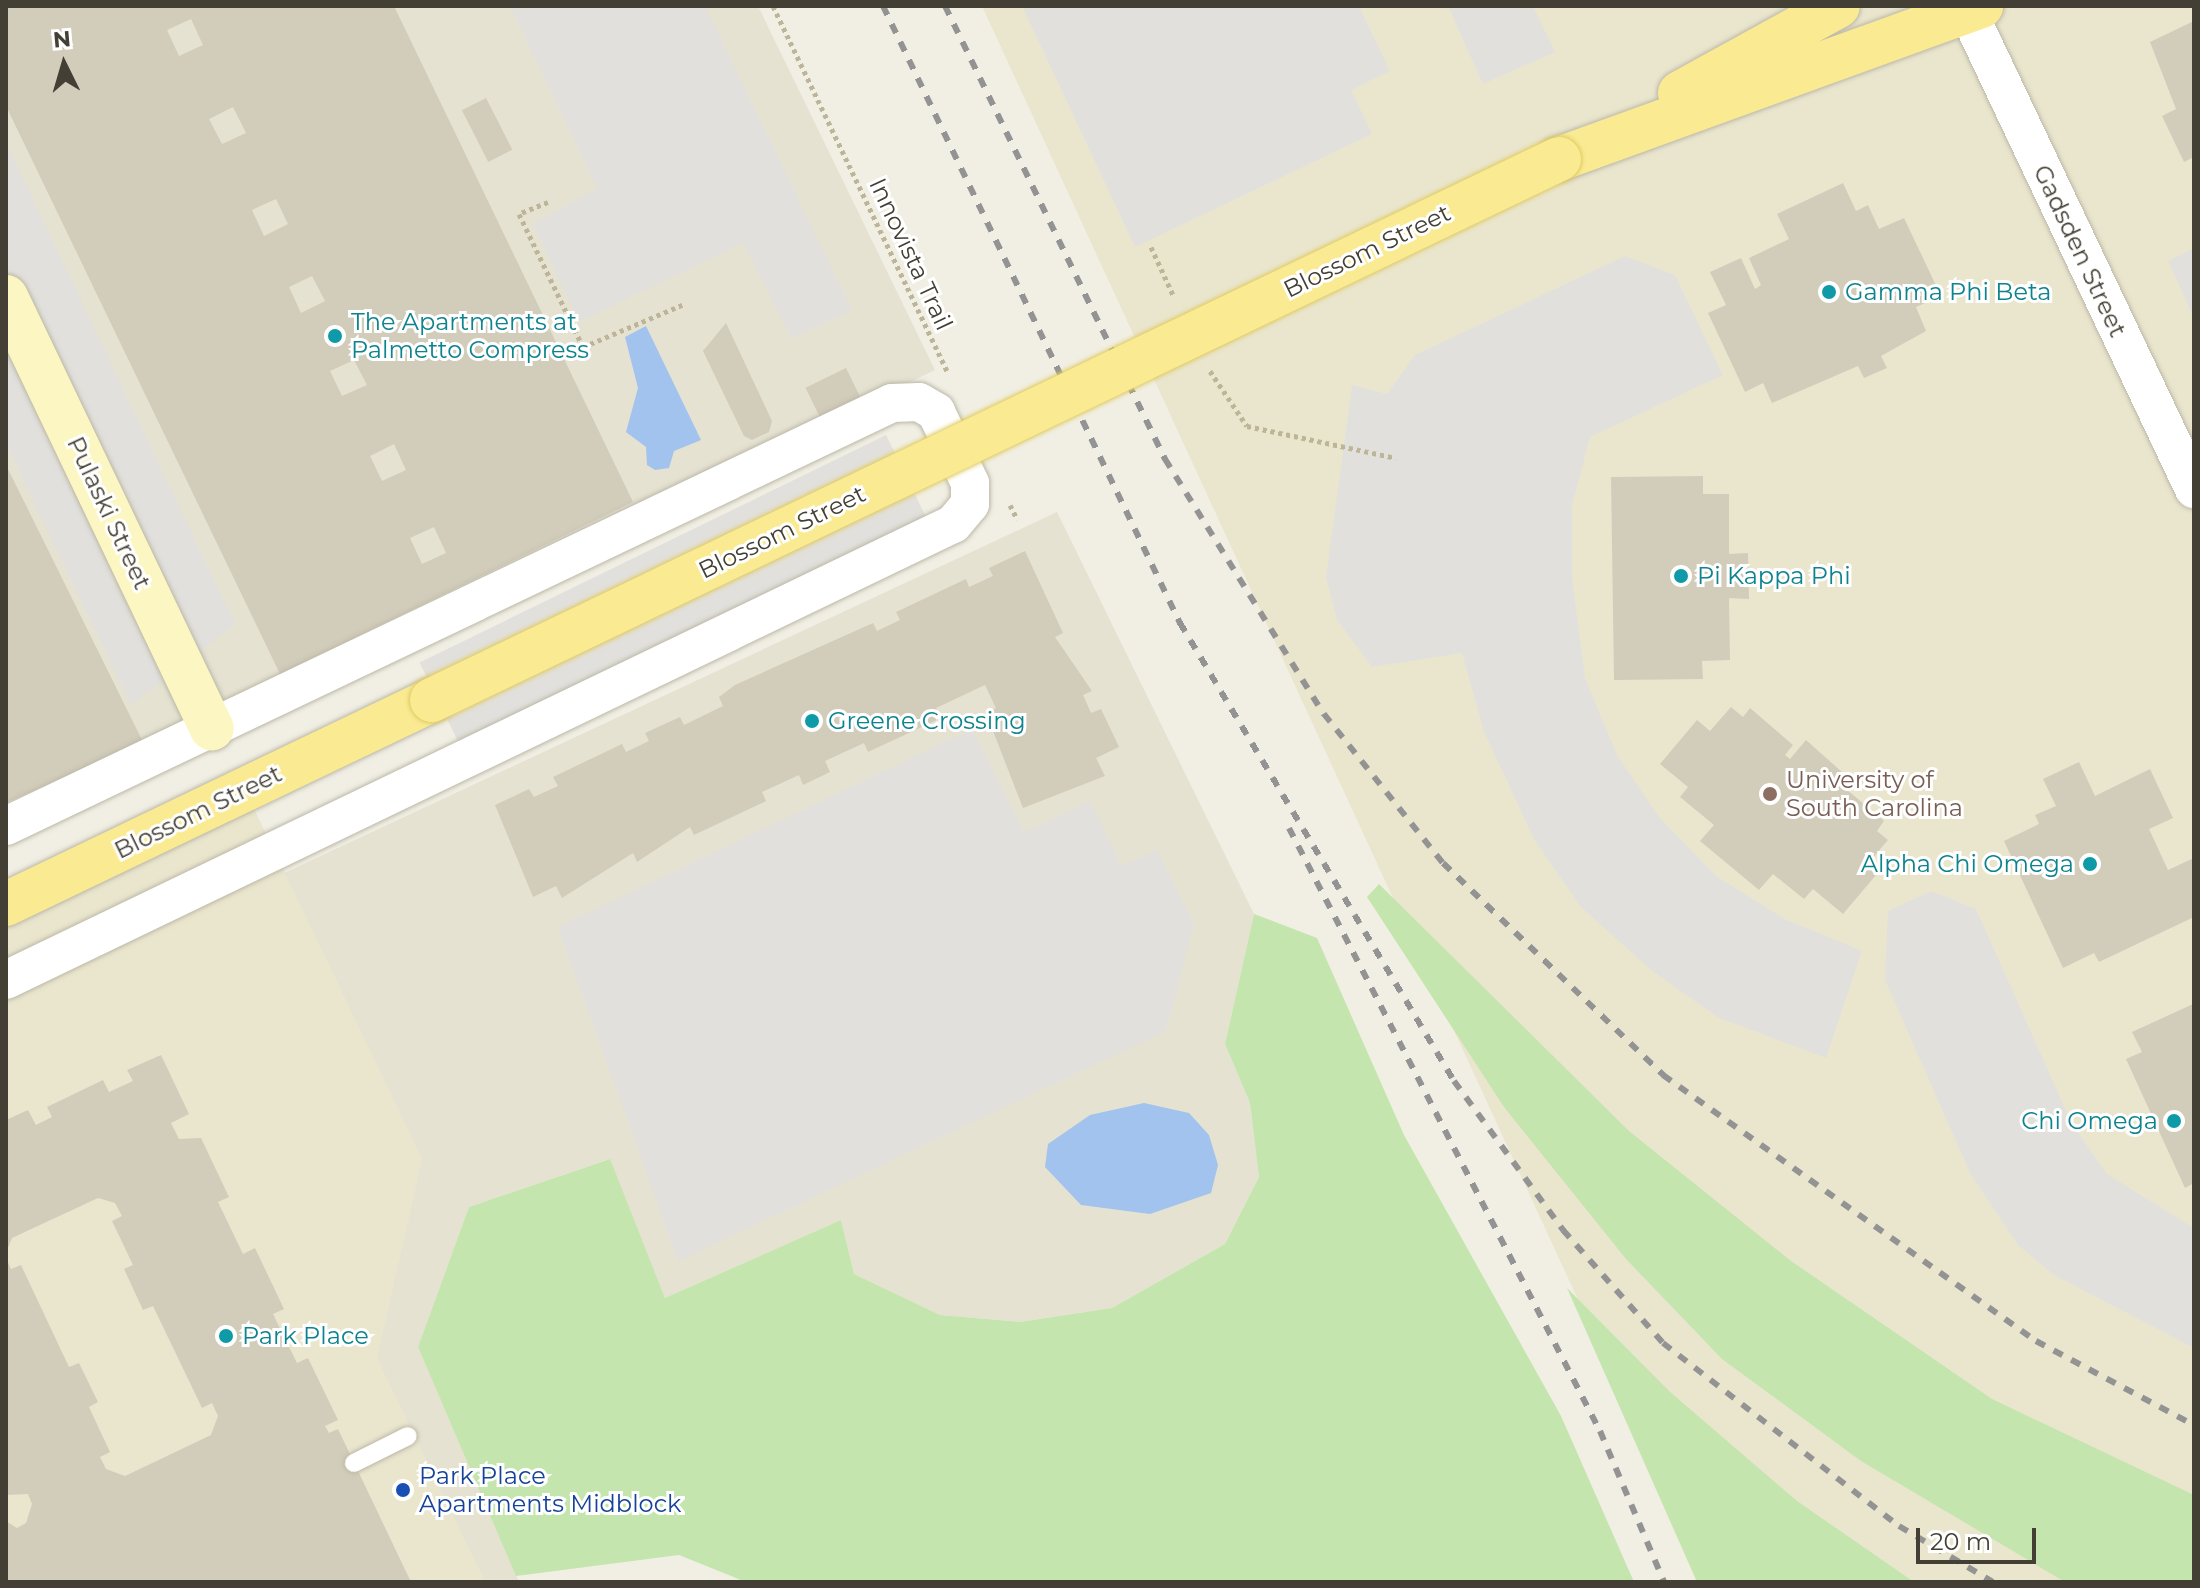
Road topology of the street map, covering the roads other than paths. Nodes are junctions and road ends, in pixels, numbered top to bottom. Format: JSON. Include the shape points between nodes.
{"nodes":[{"id":1,"x":1838,"y":6,"type":"edge"},
{"id":2,"x":1975,"y":9,"type":"edge"},
{"id":3,"x":1559,"y":159,"type":"junction"},
{"id":4,"x":6,"y":297,"type":"edge"},
{"id":5,"x":2194,"y":489,"type":"edge"},
{"id":6,"x":212,"y":728,"type":"junction"},
{"id":7,"x":6,"y":826,"type":"edge"},
{"id":8,"x":6,"y":904,"type":"edge"},
{"id":9,"x":6,"y":980,"type":"edge"},
{"id":10,"x":408,"y":1436,"type":"dead end"},
{"id":11,"x":354,"y":1463,"type":"dead end"}],
"edges":[{"from":1,"to":3,"type":"main road","name":"Blossom Street"},
{"from":2,"to":3,"type":"main road","name":"Blossom Street"},
{"from":2,"to":5,"type":"street","name":"Gadsden Street"},
{"from":3,"to":8,"type":"main road","name":"Blossom Street","bridge":true},
{"from":4,"to":6,"type":"street","name":"Pulaski Street"},
{"from":6,"to":7,"type":"street"},
{"from":6,"to":9,"type":"street","via":[[892,403],[919,402],[936,412],[970,483],[970,504],[953,524]]},
{"from":10,"to":11,"type":"lane"}]}
